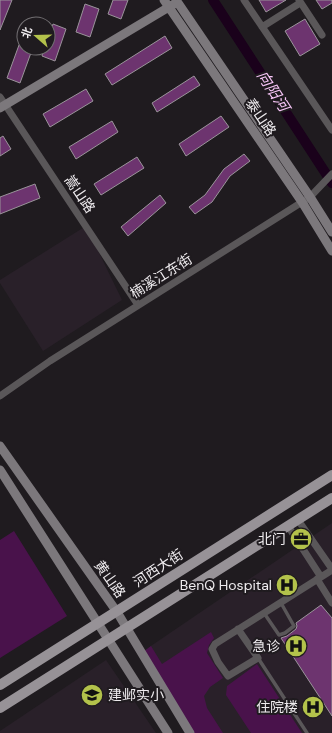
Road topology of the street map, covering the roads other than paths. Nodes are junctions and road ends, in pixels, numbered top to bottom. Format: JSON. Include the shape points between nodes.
{"nodes":[{"id":1,"x":244,"y":0,"type":"edge"},
{"id":2,"x":177,"y":1,"type":"edge"},
{"id":3,"x":299,"y":2,"type":"edge"},
{"id":4,"x":166,"y":4,"type":"edge"},
{"id":5,"x":262,"y":27,"type":"junction"},
{"id":6,"x":322,"y":35,"type":"dead end"},
{"id":7,"x":2,"y":103,"type":"edge"},
{"id":8,"x":332,"y":130,"type":"edge"},
{"id":9,"x":332,"y":174,"type":"edge"},
{"id":10,"x":310,"y":197,"type":"junction"},
{"id":11,"x":302,"y":202,"type":"junction"},
{"id":12,"x":332,"y":232,"type":"edge"},
{"id":13,"x":332,"y":251,"type":"edge"},
{"id":14,"x":138,"y":305,"type":"junction"},
{"id":15,"x":0,"y":396,"type":"edge"},
{"id":16,"x":0,"y":446,"type":"edge"},
{"id":17,"x":0,"y":470,"type":"edge"},
{"id":18,"x":332,"y":475,"type":"edge"},
{"id":19,"x":332,"y":498,"type":"edge"},
{"id":20,"x":298,"y":520,"type":"junction"},
{"id":21,"x":288,"y":526,"type":"junction"},
{"id":22,"x":332,"y":569,"type":"edge"},
{"id":23,"x":319,"y":578,"type":"junction"},
{"id":24,"x":280,"y":602,"type":"junction"},
{"id":25,"x":332,"y":603,"type":"edge"},
{"id":26,"x":117,"y":612,"type":"junction"},
{"id":27,"x":264,"y":613,"type":"junction"},
{"id":28,"x":98,"y":623,"type":"junction"},
{"id":29,"x":126,"y":628,"type":"junction"},
{"id":30,"x":238,"y":629,"type":"junction"},
{"id":31,"x":109,"y":638,"type":"junction"},
{"id":32,"x":258,"y":658,"type":"junction"},
{"id":33,"x":0,"y":685,"type":"edge"},
{"id":34,"x":0,"y":708,"type":"edge"},
{"id":35,"x":168,"y":733,"type":"edge"},
{"id":36,"x":190,"y":733,"type":"edge"},
{"id":37,"x":307,"y":733,"type":"edge"}],
"edges":[{"from":1,"to":5,"type":"street"},
{"from":2,"to":4,"type":"street"},
{"from":2,"to":10,"type":"street","name":"泰山路"},
{"from":3,"to":5,"type":"street"},
{"from":3,"to":6,"type":"street"},
{"from":4,"to":7,"type":"street"},
{"from":4,"to":11,"type":"street","name":"泰山路"},
{"from":5,"to":8,"type":"street"},
{"from":7,"to":14,"type":"street","name":"嵩山路"},
{"from":9,"to":10,"type":"street","name":"楠溪江东街"},
{"from":10,"to":11,"type":"street","name":"楠溪江东街"},
{"from":10,"to":12,"type":"street","name":"泰山路"},
{"from":11,"to":13,"type":"street","name":"泰山路"},
{"from":11,"to":14,"type":"street","name":"楠溪江东街"},
{"from":14,"to":15,"type":"street","name":"楠溪江东街"},
{"from":16,"to":26,"type":"street","name":"黄山路"},
{"from":17,"to":28,"type":"street"},
{"from":18,"to":26,"type":"main road","name":"河西大街"},
{"from":19,"to":20,"type":"main road"},
{"from":20,"to":21,"type":"main road"},
{"from":20,"to":22,"type":"street"},
{"from":21,"to":23,"type":"street"},
{"from":21,"to":29,"type":"main road"},
{"from":22,"to":23,"type":"street"},
{"from":23,"to":24,"type":"street"},
{"from":23,"to":25,"type":"street"},
{"from":24,"to":27,"type":"street"},
{"from":24,"to":27,"type":"lane","via":[[294,626],[286,632],[279,635]]},
{"from":26,"to":28,"type":"main road","name":"河西大街"},
{"from":26,"to":29,"type":"street","name":"黄山路"},
{"from":27,"to":30,"type":"street"},
{"from":28,"to":31,"type":"street"},
{"from":28,"to":33,"type":"main road","name":"河西大街"},
{"from":29,"to":31,"type":"main road"},
{"from":29,"to":36,"type":"street","name":"黄山路"},
{"from":30,"to":32,"type":"street"},
{"from":30,"to":32,"type":"street","via":[[215,644],[212,649],[218,662],[228,676]]},
{"from":31,"to":34,"type":"main road"},
{"from":31,"to":35,"type":"street"},
{"from":32,"to":37,"type":"lane"}]}
